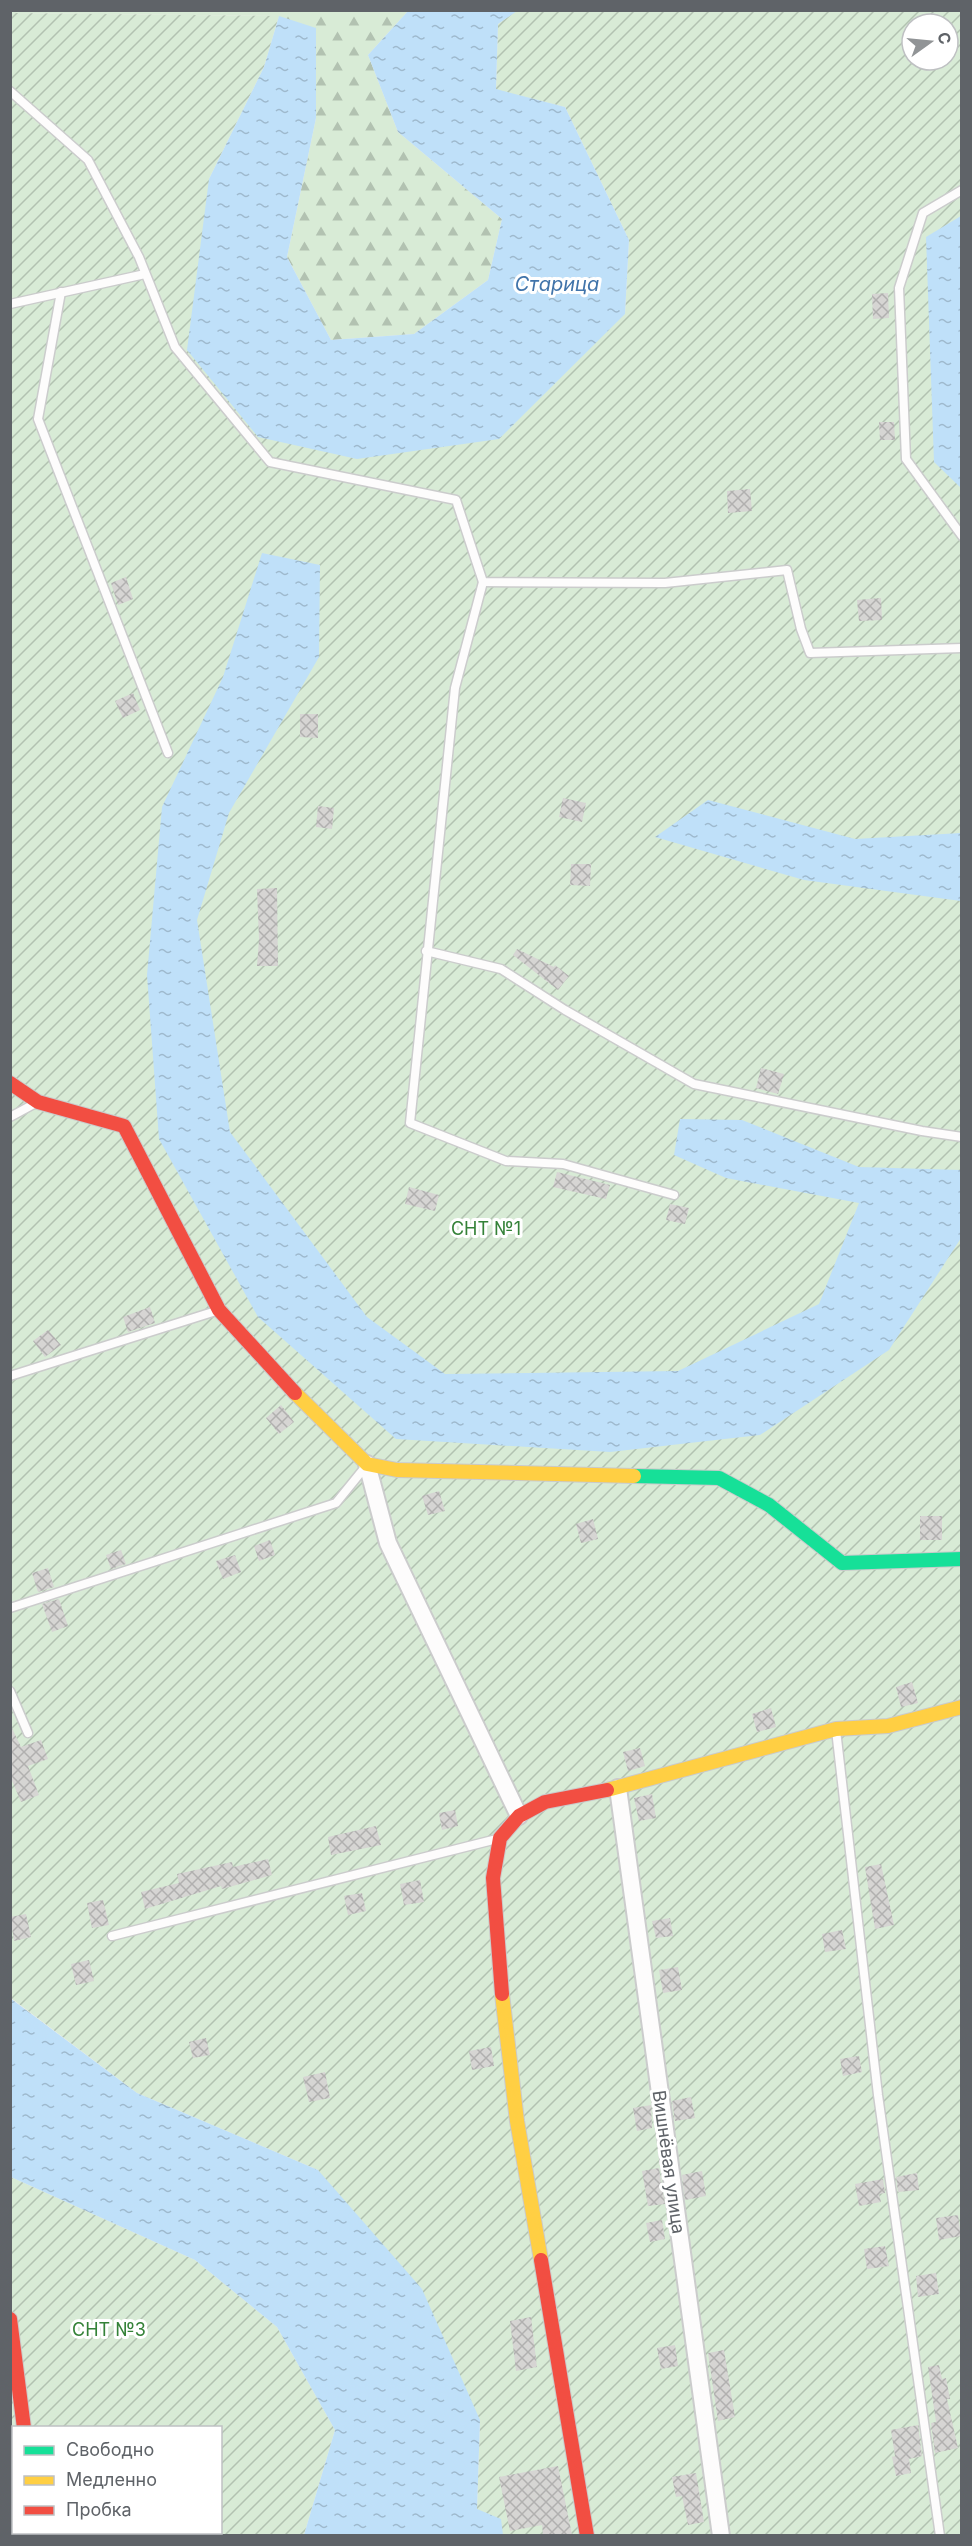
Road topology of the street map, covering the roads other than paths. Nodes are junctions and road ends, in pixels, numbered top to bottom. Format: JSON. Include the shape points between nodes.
{"nodes":[{"id":1,"x":10,"y":91,"type":"edge"},
{"id":2,"x":962,"y":190,"type":"edge"},
{"id":3,"x":145,"y":274,"type":"junction"},
{"id":4,"x":61,"y":292,"type":"junction"},
{"id":5,"x":10,"y":304,"type":"edge"},
{"id":6,"x":962,"y":536,"type":"edge"},
{"id":7,"x":483,"y":582,"type":"junction"},
{"id":8,"x":962,"y":648,"type":"edge"},
{"id":9,"x":168,"y":753,"type":"dead end"},
{"id":10,"x":426,"y":951,"type":"junction"},
{"id":11,"x":10,"y":1083,"type":"edge"},
{"id":12,"x":38,"y":1102,"type":"junction"},
{"id":13,"x":10,"y":1117,"type":"edge"},
{"id":14,"x":962,"y":1137,"type":"edge"},
{"id":15,"x":674,"y":1195,"type":"dead end"},
{"id":16,"x":219,"y":1310,"type":"junction"},
{"id":17,"x":10,"y":1376,"type":"edge"},
{"id":18,"x":367,"y":1464,"type":"junction"},
{"id":19,"x":962,"y":1558,"type":"edge"},
{"id":20,"x":10,"y":1608,"type":"edge"},
{"id":21,"x":10,"y":1691,"type":"edge"},
{"id":22,"x":962,"y":1707,"type":"edge"},
{"id":23,"x":836,"y":1729,"type":"junction"},
{"id":24,"x":28,"y":1733,"type":"dead end"},
{"id":25,"x":618,"y":1788,"type":"junction"},
{"id":26,"x":519,"y":1816,"type":"junction"},
{"id":27,"x":500,"y":1838,"type":"junction"},
{"id":28,"x":112,"y":1936,"type":"dead end"},
{"id":29,"x":10,"y":2319,"type":"edge"},
{"id":30,"x":24,"y":2426,"type":"edge"},
{"id":31,"x":586,"y":2535,"type":"edge"},
{"id":32,"x":721,"y":2535,"type":"edge"},
{"id":33,"x":940,"y":2535,"type":"edge"}],
"edges":[{"from":1,"to":3,"type":"lane","via":[[88,160]]},
{"from":2,"to":6,"type":"lane","via":[[923,213],[899,288],[906,459]]},
{"from":3,"to":4,"type":"lane"},
{"from":3,"to":7,"type":"lane","via":[[175,347],[270,462],[456,500]]},
{"from":4,"to":5,"type":"lane"},
{"from":4,"to":9,"type":"lane","via":[[38,419]]},
{"from":7,"to":8,"type":"lane","via":[[665,583],[787,570],[810,654]]},
{"from":7,"to":10,"type":"lane","via":[[455,688]]},
{"from":10,"to":14,"type":"lane","via":[[501,969],[694,1084]]},
{"from":10,"to":15,"type":"lane","via":[[410,1123],[506,1161],[563,1164]]},
{"from":11,"to":12,"type":"street"},
{"from":12,"to":13,"type":"lane"},
{"from":12,"to":16,"type":"street","via":[[124,1126]]},
{"from":16,"to":17,"type":"lane"},
{"from":16,"to":18,"type":"street","via":[[303,1402]]},
{"from":18,"to":19,"type":"street","via":[[397,1470],[718,1478],[769,1505],[842,1563]]},
{"from":18,"to":20,"type":"lane","via":[[336,1503]]},
{"from":18,"to":26,"type":"street","via":[[388,1542]]},
{"from":21,"to":24,"type":"lane"},
{"from":22,"to":23,"type":"street","via":[[888,1726]]},
{"from":23,"to":25,"type":"street"},
{"from":23,"to":33,"type":"lane","via":[[878,2095]]},
{"from":25,"to":26,"type":"street","via":[[544,1802]]},
{"from":25,"to":32,"type":"street","name":"Вишнёвая улица"},
{"from":26,"to":27,"type":"street"},
{"from":27,"to":28,"type":"lane"},
{"from":27,"to":31,"type":"street","via":[[493,1878],[517,2121]]},
{"from":29,"to":30,"type":"street"}]}
